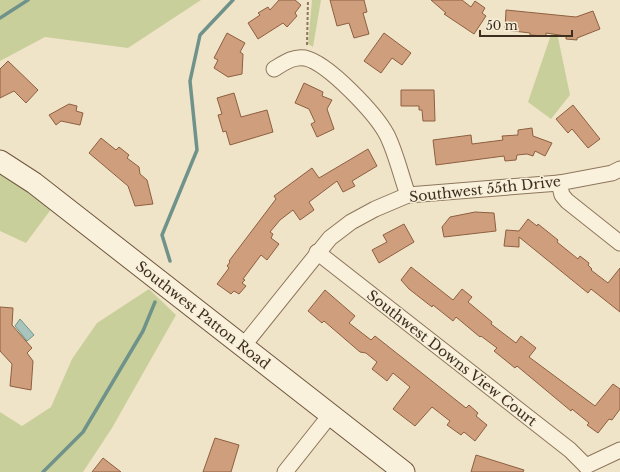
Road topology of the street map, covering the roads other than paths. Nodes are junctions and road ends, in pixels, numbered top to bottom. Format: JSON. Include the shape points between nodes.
{"nodes":[{"id":1,"x":274,"y":69,"type":"dead end"},
{"id":2,"x":0,"y":161,"type":"edge"},
{"id":3,"x":620,"y":169,"type":"edge"},
{"id":4,"x":559,"y":182,"type":"junction"},
{"id":5,"x":408,"y":195,"type":"junction"},
{"id":6,"x":620,"y":243,"type":"edge"},
{"id":7,"x":317,"y":252,"type":"junction"},
{"id":8,"x":244,"y":345,"type":"junction"},
{"id":9,"x":331,"y":414,"type":"junction"},
{"id":10,"x":620,"y":450,"type":"edge"},
{"id":11,"x":586,"y":469,"type":"edge"},
{"id":12,"x":285,"y":472,"type":"edge"},
{"id":13,"x":404,"y":472,"type":"edge"}],
"edges":[{"from":1,"to":5,"type":"street","via":[[291,59],[307,59],[359,98],[387,135]]},
{"from":2,"to":8,"type":"street","name":"Southwest Patton Road","via":[[29,180]]},
{"from":3,"to":4,"type":"street","name":"Southwest 55th Drive","via":[[612,173]]},
{"from":4,"to":5,"type":"street","name":"Southwest 55th Drive"},
{"from":4,"to":6,"type":"street","via":[[562,195],[567,201]]},
{"from":5,"to":7,"type":"street","name":"Southwest 55th Drive","via":[[352,222],[330,238]]},
{"from":7,"to":8,"type":"street","name":"Southwest 55th Drive"},
{"from":7,"to":11,"type":"street","name":"Southwest Downs View Court","via":[[570,450]]},
{"from":8,"to":9,"type":"street","name":"Southwest Patton Road"},
{"from":9,"to":12,"type":"street"},
{"from":9,"to":13,"type":"street","name":"Southwest Patton Road"},
{"from":10,"to":11,"type":"street"}]}
